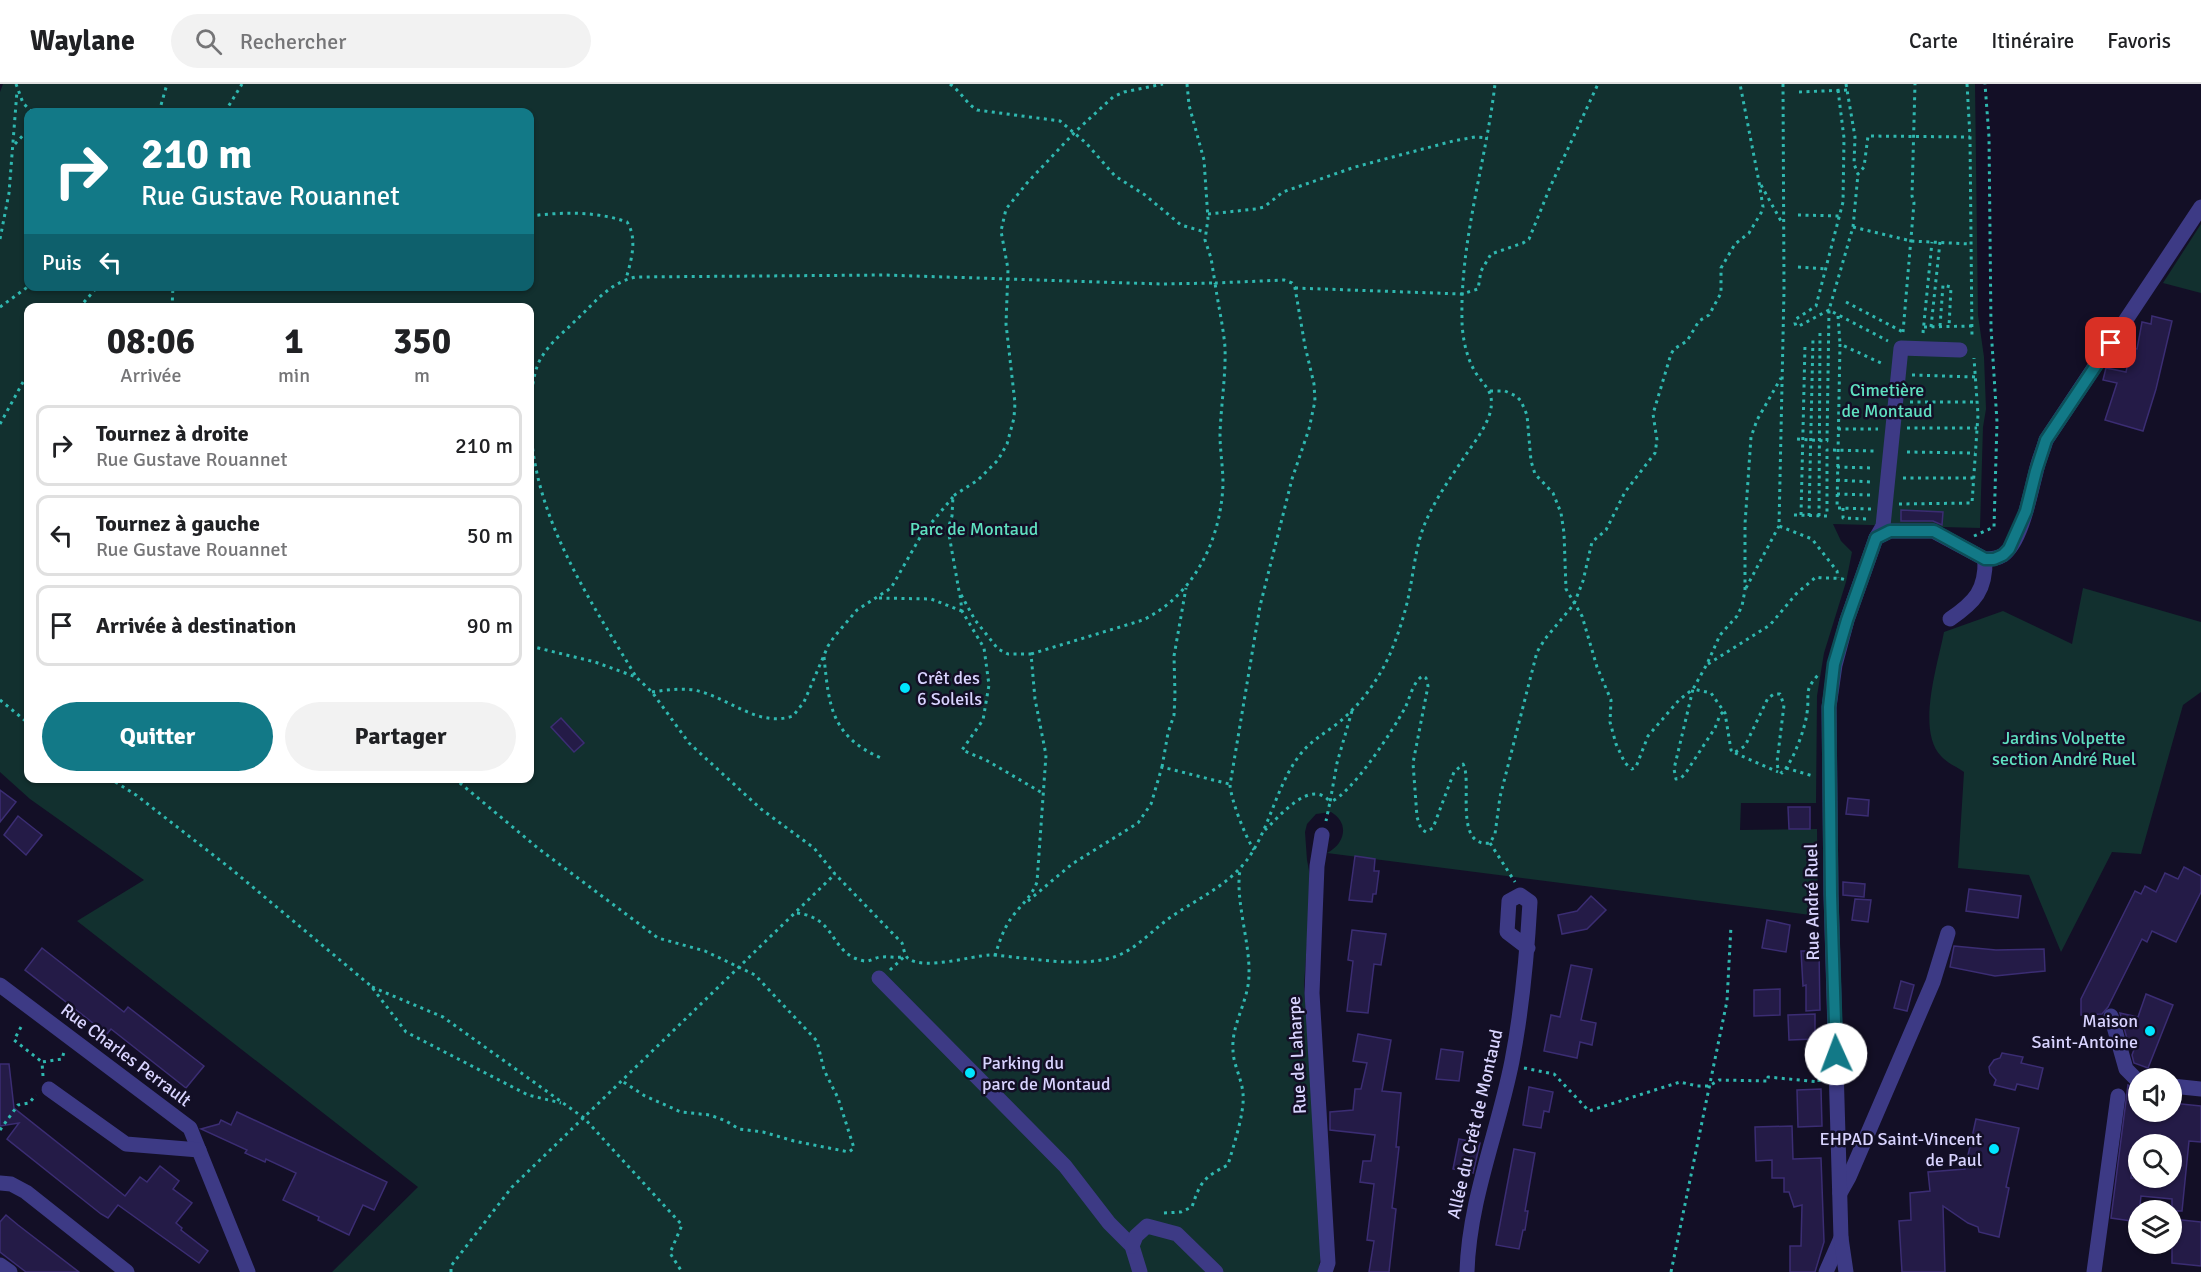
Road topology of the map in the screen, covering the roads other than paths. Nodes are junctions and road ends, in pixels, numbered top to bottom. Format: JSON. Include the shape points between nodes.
{"nodes":[{"id":1,"x":2201,"y":207,"type":"edge"},
{"id":2,"x":1967,"y":350,"type":"road end"},
{"id":3,"x":1876,"y":538,"type":"junction"},
{"id":4,"x":1985,"y":559,"type":"junction"},
{"id":5,"x":1950,"y":619,"type":"dead end"},
{"id":6,"x":1322,"y":835,"type":"road end"},
{"id":7,"x":1948,"y":933,"type":"dead end"},
{"id":8,"x":1528,"y":948,"type":"junction"},
{"id":9,"x":879,"y":978,"type":"dead end"},
{"id":10,"x":0,"y":985,"type":"edge"},
{"id":11,"x":2112,"y":1016,"type":"dead end"},
{"id":12,"x":2128,"y":1072,"type":"edge"},
{"id":13,"x":2182,"y":1087,"type":"edge"},
{"id":14,"x":50,"y":1089,"type":"dead end"},
{"id":15,"x":2201,"y":1089,"type":"edge"},
{"id":16,"x":2118,"y":1096,"type":"dead end"},
{"id":17,"x":199,"y":1150,"type":"junction"},
{"id":18,"x":0,"y":1183,"type":"edge"},
{"id":19,"x":1840,"y":1193,"type":"junction"},
{"id":20,"x":1841,"y":1238,"type":"junction"},
{"id":21,"x":1132,"y":1246,"type":"junction"},
{"id":22,"x":0,"y":1265,"type":"edge"},
{"id":23,"x":10,"y":1272,"type":"edge"},
{"id":24,"x":127,"y":1272,"type":"edge"},
{"id":25,"x":248,"y":1272,"type":"edge"},
{"id":26,"x":1140,"y":1272,"type":"edge"},
{"id":27,"x":1216,"y":1272,"type":"edge"},
{"id":28,"x":1325,"y":1272,"type":"edge"},
{"id":29,"x":1467,"y":1272,"type":"edge"},
{"id":30,"x":1826,"y":1272,"type":"edge"},
{"id":31,"x":1846,"y":1272,"type":"edge"},
{"id":32,"x":2094,"y":1272,"type":"edge"}],
"edges":[{"from":1,"to":4,"type":"street","via":[[2046,440],[2026,511],[2009,549],[1994,559]]},
{"from":2,"to":3,"type":"street","name":"Rue André Ruel","via":[[1907,348],[1899,373],[1884,526]]},
{"from":3,"to":4,"type":"street","via":[[1890,531],[1934,531]]},
{"from":3,"to":19,"type":"street","name":"Rue André Ruel","via":[[1834,664],[1829,707]]},
{"from":4,"to":5,"type":"street","via":[[1986,576],[1978,593],[1970,606]]},
{"from":6,"to":28,"type":"street","name":"Rue de Laharpe","via":[[1317,866],[1312,993],[1328,1263]]},
{"from":7,"to":19,"type":"street","via":[[1934,982]]},
{"from":8,"to":8,"type":"street","name":"Allée du Crêt de Montaud","via":[[1530,902],[1520,895],[1509,901],[1507,932]]},
{"from":8,"to":29,"type":"street","name":"Allée du Crêt de Montaud","via":[[1511,1065],[1475,1205]]},
{"from":9,"to":21,"type":"street","via":[[1065,1166]]},
{"from":10,"to":17,"type":"street","name":"Rue Charles Perrault","via":[[190,1128]]},
{"from":11,"to":12,"type":"street"},
{"from":13,"to":15,"type":"street"},
{"from":14,"to":17,"type":"street","via":[[126,1144]]},
{"from":16,"to":32,"type":"street"},
{"from":17,"to":25,"type":"street","name":"Rue Charles Perrault"},
{"from":18,"to":24,"type":"street","via":[[26,1192]]},
{"from":19,"to":20,"type":"street","name":"Rue André Ruel"},
{"from":20,"to":30,"type":"street"},
{"from":20,"to":31,"type":"street","name":"Rue André Ruel"},
{"from":21,"to":26,"type":"street"},
{"from":21,"to":27,"type":"street","via":[[1147,1226],[1162,1228],[1178,1234]]},
{"from":22,"to":23,"type":"street"}]}
